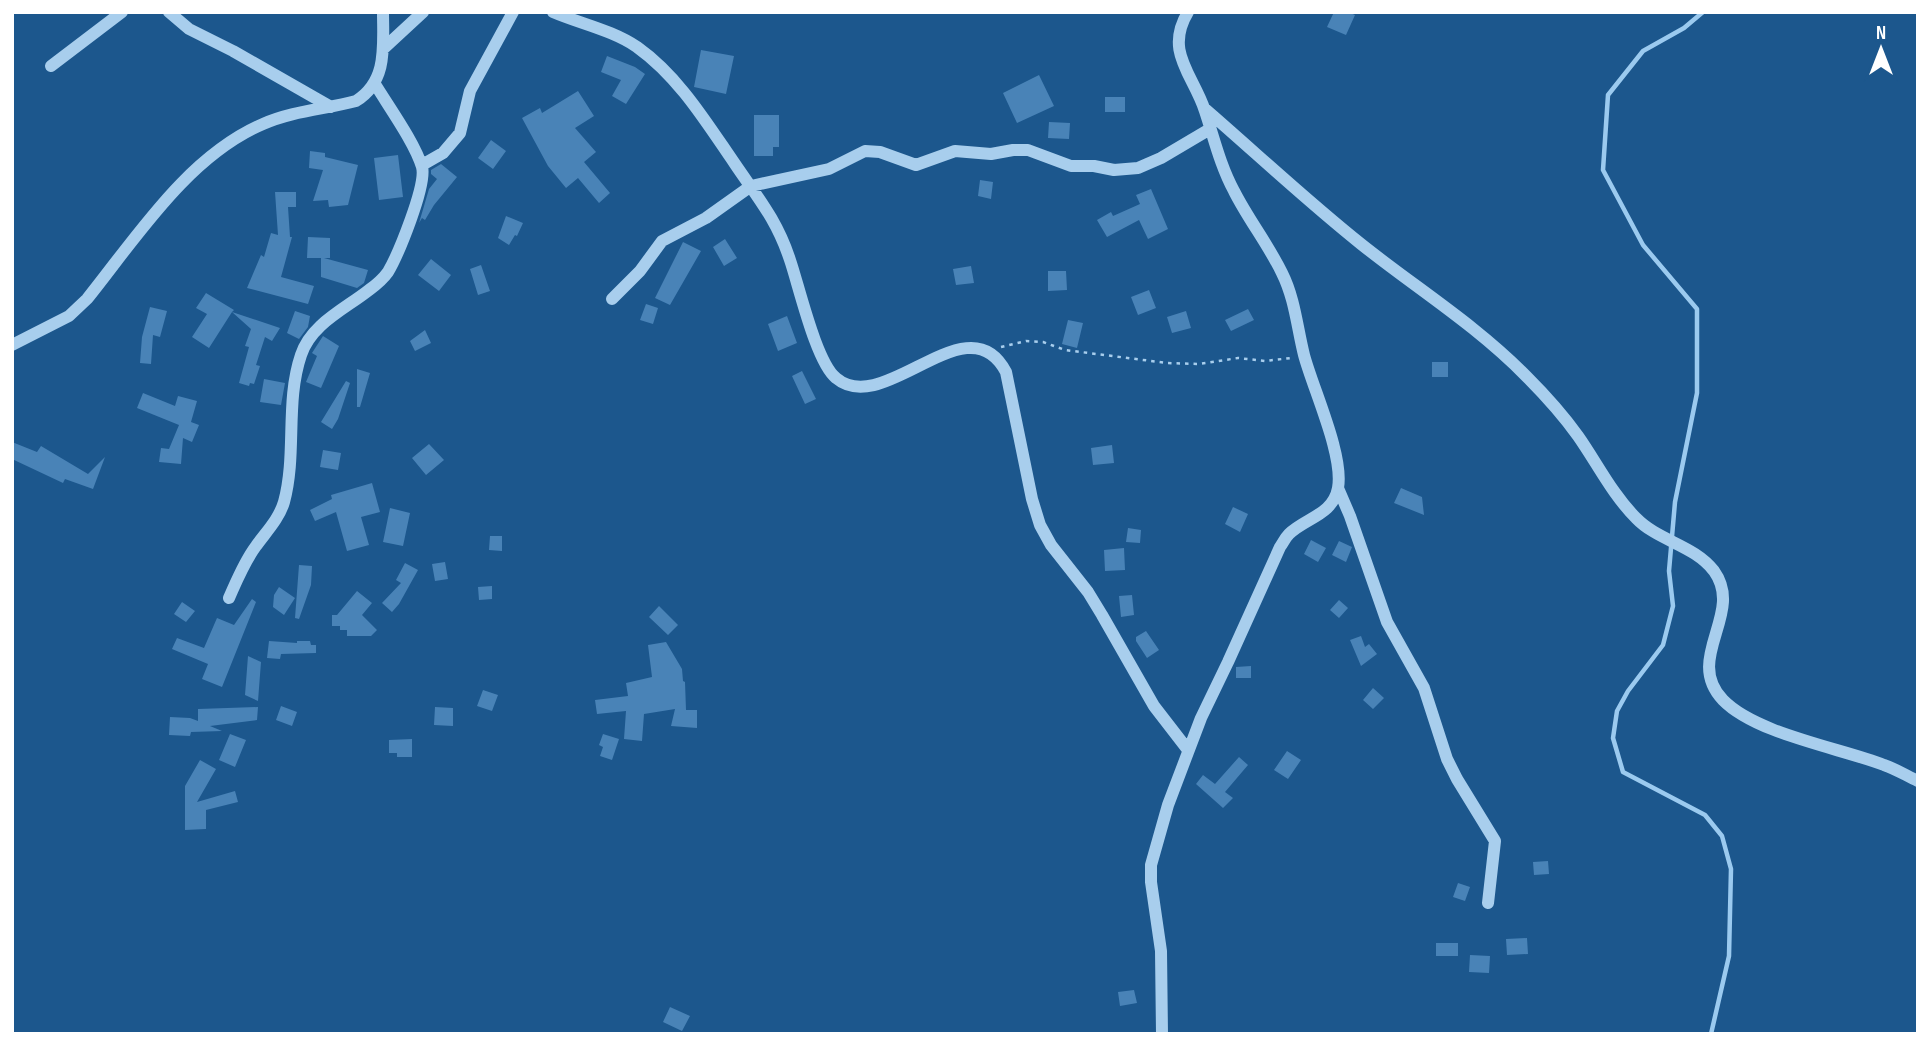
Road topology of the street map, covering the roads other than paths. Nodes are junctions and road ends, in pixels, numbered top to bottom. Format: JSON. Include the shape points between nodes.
{"nodes":[{"id":1,"x":122,"y":12,"type":"edge"},
{"id":2,"x":169,"y":12,"type":"edge"},
{"id":3,"x":383,"y":12,"type":"edge"},
{"id":4,"x":423,"y":12,"type":"edge"},
{"id":5,"x":513,"y":12,"type":"edge"},
{"id":6,"x":554,"y":12,"type":"edge"},
{"id":7,"x":1188,"y":12,"type":"edge"},
{"id":8,"x":383,"y":49,"type":"junction"},
{"id":9,"x":51,"y":65,"type":"dead end"},
{"id":10,"x":375,"y":84,"type":"junction"},
{"id":11,"x":331,"y":107,"type":"junction"},
{"id":12,"x":1204,"y":108,"type":"junction"},
{"id":13,"x":1210,"y":129,"type":"junction"},
{"id":14,"x":422,"y":165,"type":"junction"},
{"id":15,"x":751,"y":186,"type":"junction"},
{"id":16,"x":612,"y":299,"type":"dead end"},
{"id":17,"x":12,"y":345,"type":"edge"},
{"id":18,"x":1338,"y":488,"type":"junction"},
{"id":19,"x":229,"y":598,"type":"dead end"},
{"id":20,"x":1188,"y":750,"type":"junction"},
{"id":21,"x":1918,"y":781,"type":"edge"},
{"id":22,"x":1488,"y":903,"type":"dead end"},
{"id":23,"x":1162,"y":1034,"type":"edge"}],
"edges":[{"from":1,"to":9,"type":"street"},
{"from":2,"to":11,"type":"street","via":[[179,23]]},
{"from":3,"to":8,"type":"street"},
{"from":4,"to":8,"type":"street"},
{"from":5,"to":14,"type":"street","via":[[470,91],[460,133],[443,153]]},
{"from":6,"to":15,"type":"street","via":[[618,36],[650,57],[709,124]]},
{"from":7,"to":12,"type":"street","via":[[1181,24],[1179,50]]},
{"from":8,"to":10,"type":"street"},
{"from":10,"to":11,"type":"street","via":[[356,101]]},
{"from":10,"to":14,"type":"street"},
{"from":11,"to":17,"type":"street","via":[[265,123],[219,150],[188,176],[69,316]]},
{"from":12,"to":13,"type":"street"},
{"from":12,"to":21,"type":"street","via":[[1360,243],[1465,320],[1526,376],[1577,435],[1619,499],[1653,534],[1697,555],[1714,571],[1723,589],[1724,610],[1708,661],[1711,684],[1725,702],[1788,735],[1886,765]]},
{"from":13,"to":15,"type":"street","via":[[1138,168],[1071,166],[1040,153],[1013,149],[991,154],[955,151],[916,165],[872,150],[829,169]]},
{"from":13,"to":18,"type":"street","via":[[1233,189],[1289,288],[1304,356],[1330,435]]},
{"from":14,"to":19,"type":"street","via":[[423,184],[387,273],[312,335],[301,353],[284,504],[241,569]]},
{"from":15,"to":16,"type":"street","via":[[706,218],[662,241]]},
{"from":15,"to":20,"type":"street","via":[[776,222],[814,335],[835,378],[862,386],[878,383],[969,348],[987,350],[999,359],[1006,372],[1040,525],[1088,592],[1154,706]]},
{"from":18,"to":20,"type":"street","via":[[1332,503],[1289,534],[1280,547]]},
{"from":18,"to":22,"type":"street","via":[[1387,622],[1424,688],[1447,759],[1495,841]]},
{"from":20,"to":23,"type":"street","via":[[1151,865],[1161,951]]}]}
